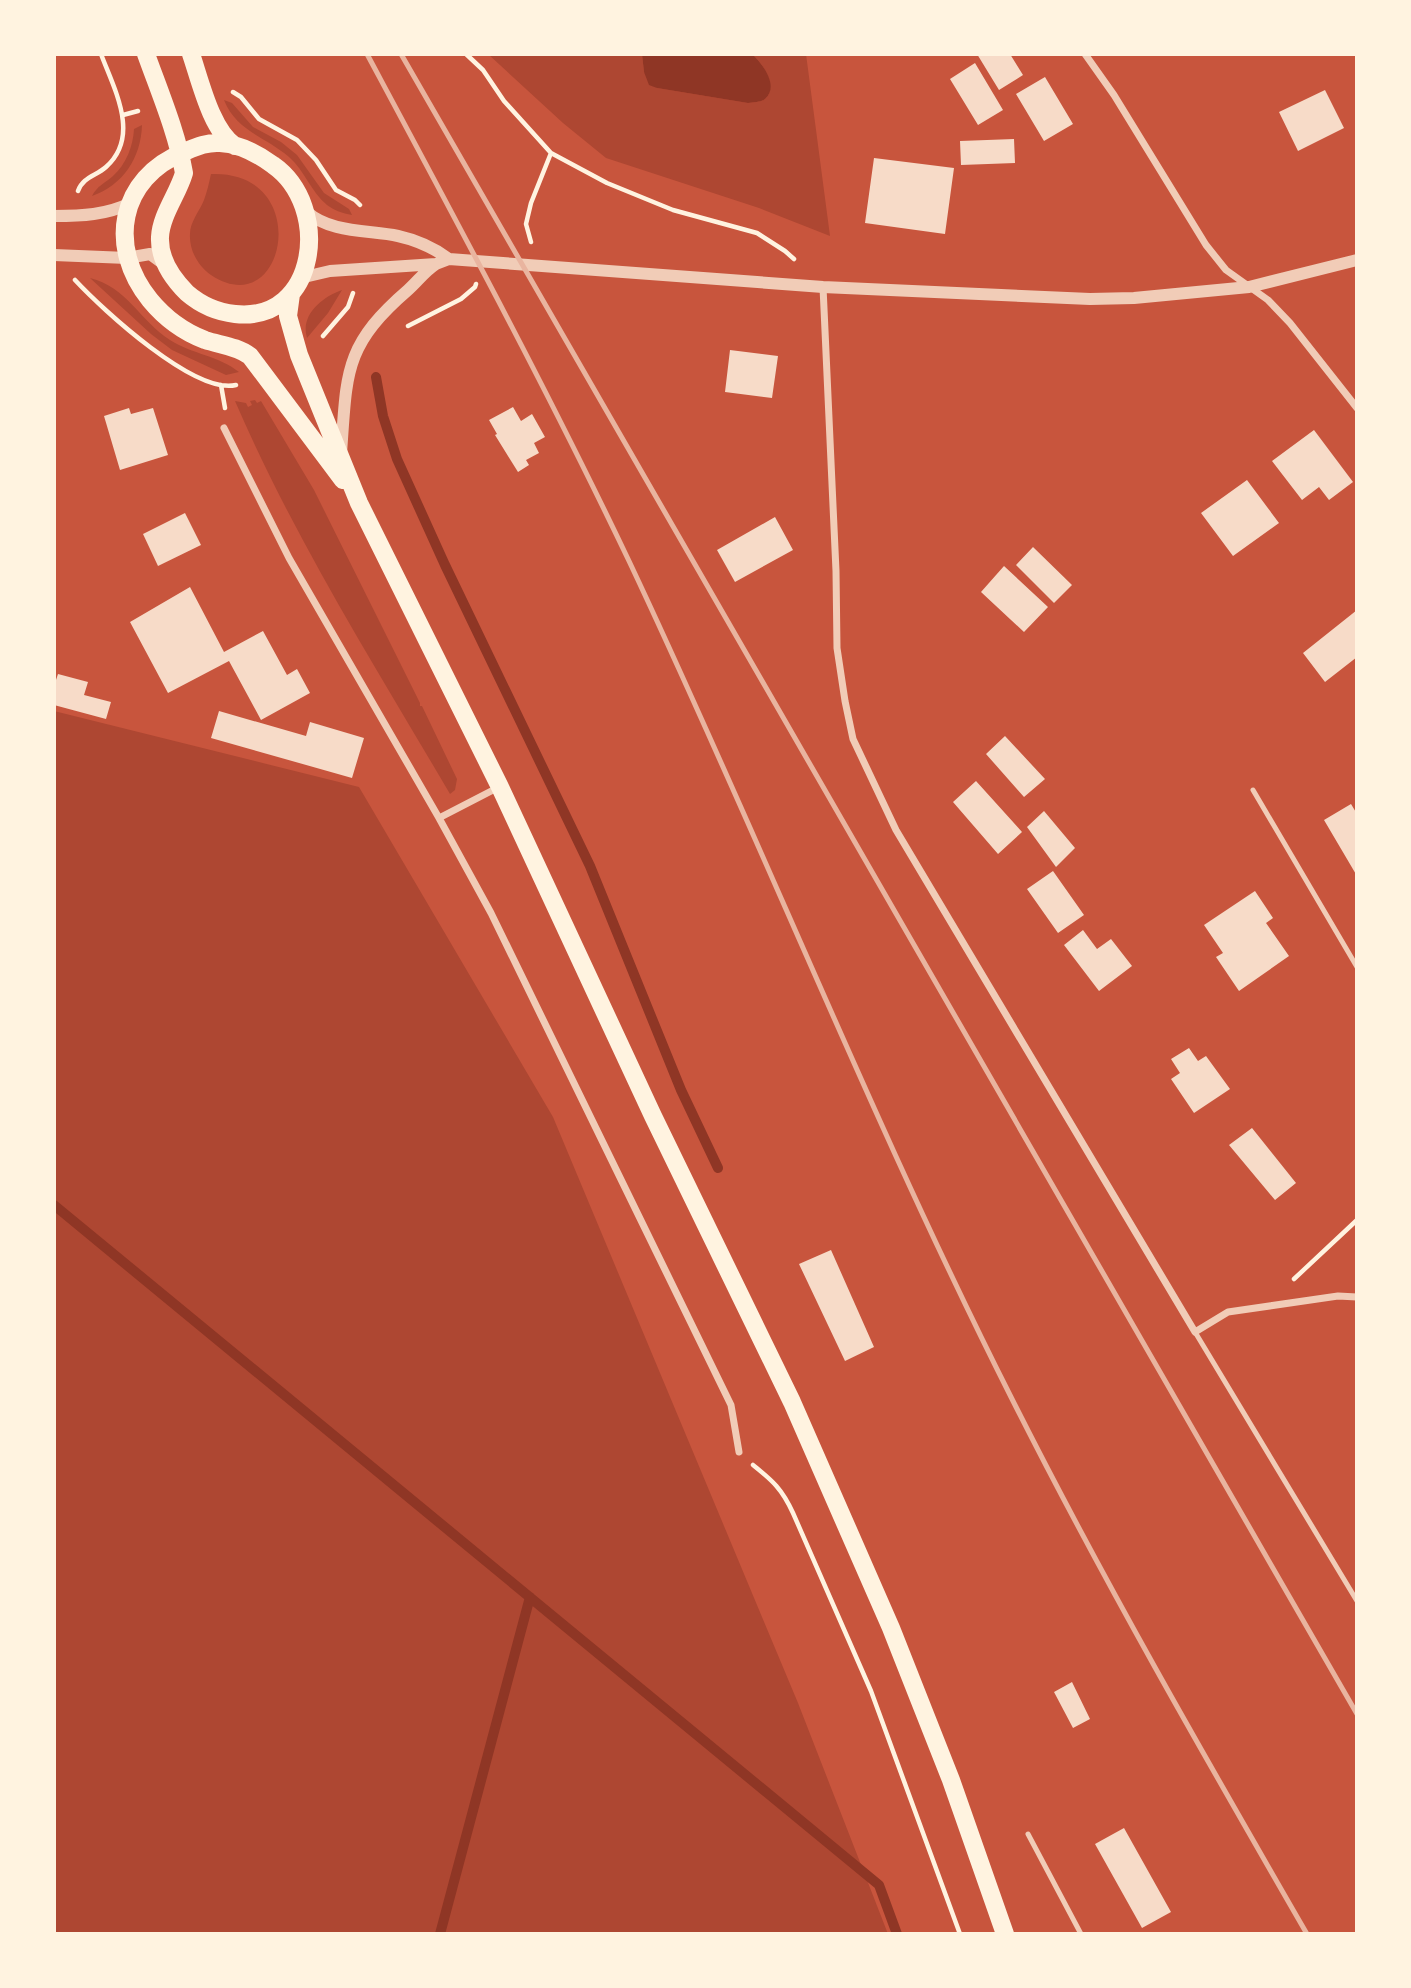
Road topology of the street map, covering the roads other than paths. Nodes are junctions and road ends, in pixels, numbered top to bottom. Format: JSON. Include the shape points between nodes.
{"nodes":[{"id":1,"x":146,"y":54,"type":"edge"},
{"id":2,"x":191,"y":54,"type":"edge"},
{"id":3,"x":1085,"y":54,"type":"edge"},
{"id":4,"x":234,"y":146,"type":"junction"},
{"id":5,"x":179,"y":154,"type":"junction"},
{"id":6,"x":131,"y":203,"type":"junction"},
{"id":7,"x":307,"y":212,"type":"junction"},
{"id":8,"x":54,"y":216,"type":"edge"},
{"id":9,"x":54,"y":255,"type":"edge"},
{"id":10,"x":127,"y":258,"type":"junction"},
{"id":11,"x":1357,"y":260,"type":"edge"},
{"id":12,"x":442,"y":262,"type":"junction"},
{"id":13,"x":168,"y":268,"type":"junction"},
{"id":14,"x":296,"y":286,"type":"junction"},
{"id":15,"x":823,"y":287,"type":"junction"},
{"id":16,"x":1249,"y":287,"type":"junction"},
{"id":17,"x":1357,"y":408,"type":"edge"},
{"id":18,"x":224,"y":428,"type":"dead end"},
{"id":19,"x":341,"y":458,"type":"junction"},
{"id":20,"x":359,"y":503,"type":"junction"},
{"id":21,"x":500,"y":787,"type":"junction"},
{"id":22,"x":1253,"y":790,"type":"dead end"},
{"id":23,"x":439,"y":818,"type":"junction"},
{"id":24,"x":1357,"y":967,"type":"edge"},
{"id":25,"x":1357,"y":1297,"type":"edge"},
{"id":26,"x":1195,"y":1332,"type":"junction"},
{"id":27,"x":739,"y":1452,"type":"dead end"},
{"id":28,"x":1357,"y":1601,"type":"edge"},
{"id":29,"x":1028,"y":1834,"type":"dead end"},
{"id":30,"x":1005,"y":1934,"type":"edge"},
{"id":31,"x":1081,"y":1934,"type":"edge"}],
"edges":[{"from":1,"to":5,"type":"main road"},
{"from":2,"to":4,"type":"main road","via":[[216,123]]},
{"from":3,"to":16,"type":"street","via":[[1206,245],[1226,270]]},
{"from":4,"to":5,"type":"main road","via":[[211,143]]},
{"from":4,"to":7,"type":"main road","via":[[258,155],[282,172]]},
{"from":5,"to":6,"type":"main road","via":[[151,170]]},
{"from":5,"to":13,"type":"main road","via":[[184,173],[160,238]]},
{"from":6,"to":8,"type":"street","via":[[95,215]]},
{"from":6,"to":10,"type":"main road","via":[[124,232]]},
{"from":7,"to":12,"type":"street","via":[[325,223],[406,238],[433,250]]},
{"from":7,"to":14,"type":"main road","via":[[307,262]]},
{"from":9,"to":10,"type":"street"},
{"from":10,"to":13,"type":"street","via":[[150,254]]},
{"from":10,"to":20,"type":"main road","via":[[134,276],[168,318],[201,338],[250,355]]},
{"from":11,"to":16,"type":"street"},
{"from":12,"to":14,"type":"street","via":[[330,271]]},
{"from":12,"to":15,"type":"street"},
{"from":12,"to":19,"type":"street","via":[[381,314],[358,347],[348,376]]},
{"from":13,"to":14,"type":"main road","via":[[193,298],[225,313],[242,315],[274,308]]},
{"from":14,"to":19,"type":"main road","via":[[288,308],[289,324]]},
{"from":15,"to":16,"type":"street","via":[[1090,299]]},
{"from":15,"to":26,"type":"street","via":[[837,648],[853,739],[896,830]]},
{"from":16,"to":17,"type":"street","via":[[1290,323]]},
{"from":18,"to":23,"type":"street","via":[[289,558]]},
{"from":19,"to":20,"type":"main road"},
{"from":20,"to":21,"type":"main road"},
{"from":21,"to":23,"type":"street"},
{"from":21,"to":30,"type":"main road","via":[[863,1561],[951,1780]]},
{"from":22,"to":24,"type":"lane"},
{"from":23,"to":27,"type":"street","via":[[491,913],[731,1405]]},
{"from":25,"to":26,"type":"street","via":[[1228,1312]]},
{"from":26,"to":28,"type":"lane"},
{"from":29,"to":31,"type":"lane"}]}
